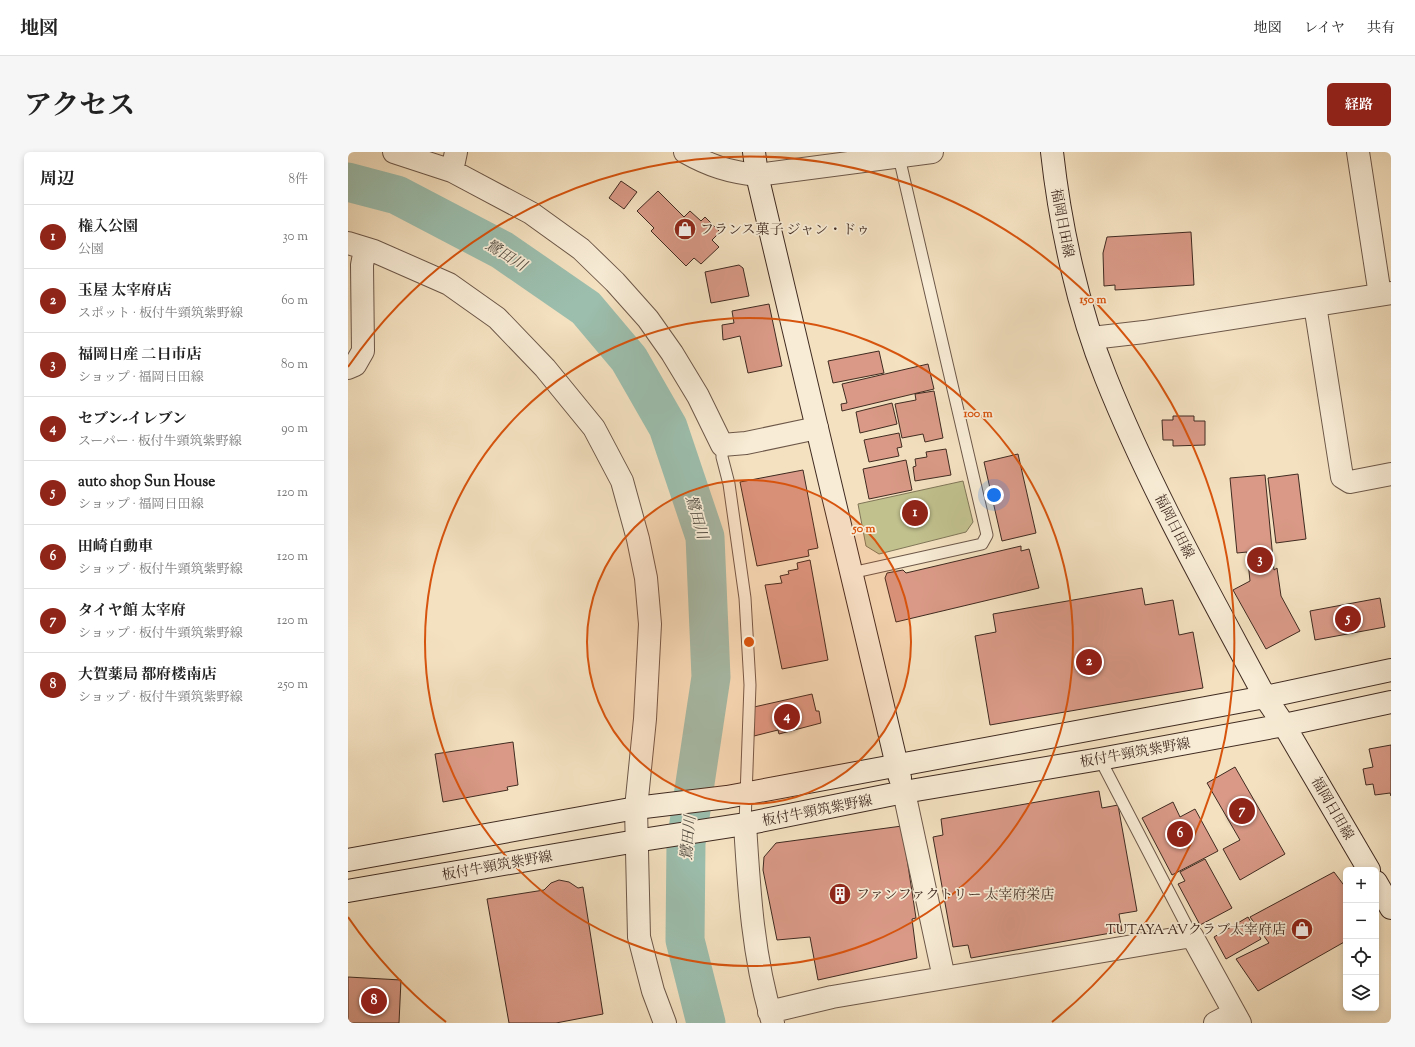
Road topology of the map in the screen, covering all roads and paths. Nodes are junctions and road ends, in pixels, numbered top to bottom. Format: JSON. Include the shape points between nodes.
{"nodes":[{"id":1,"x":394,"y":152,"type":"edge"},
{"id":2,"x":685,"y":152,"type":"edge"},
{"id":3,"x":754,"y":152,"type":"edge"},
{"id":4,"x":932,"y":152,"type":"edge"},
{"id":5,"x":1052,"y":152,"type":"edge"},
{"id":6,"x":1358,"y":152,"type":"edge"},
{"id":7,"x":892,"y":156,"type":"edge"},
{"id":8,"x":454,"y":162,"type":"edge"},
{"id":9,"x":758,"y":175,"type":"junction"},
{"id":10,"x":357,"y":246,"type":"edge"},
{"id":11,"x":1385,"y":294,"type":"edge"},
{"id":12,"x":1315,"y":305,"type":"junction"},
{"id":13,"x":1092,"y":338,"type":"junction"},
{"id":14,"x":348,"y":368,"type":"edge"},
{"id":15,"x":817,"y":428,"type":"junction"},
{"id":16,"x":722,"y":445,"type":"junction"},
{"id":17,"x":1391,"y":474,"type":"edge"},
{"id":18,"x":851,"y":573,"type":"junction"},
{"id":19,"x":1391,"y":670,"type":"edge"},
{"id":20,"x":1265,"y":697,"type":"junction"},
{"id":21,"x":1391,"y":702,"type":"edge"},
{"id":22,"x":1284,"y":725,"type":"junction"},
{"id":23,"x":1100,"y":759,"type":"junction"},
{"id":24,"x":896,"y":764,"type":"junction"},
{"id":25,"x":904,"y":792,"type":"junction"},
{"id":26,"x":736,"y":795,"type":"junction"},
{"id":27,"x":641,"y":807,"type":"junction"},
{"id":28,"x":735,"y":825,"type":"junction"},
{"id":29,"x":642,"y":840,"type":"junction"},
{"id":30,"x":348,"y":860,"type":"edge"},
{"id":31,"x":1367,"y":867,"type":"edge"},
{"id":32,"x":1379,"y":887,"type":"edge"},
{"id":33,"x":348,"y":891,"type":"edge"},
{"id":34,"x":1391,"y":908,"type":"edge"},
{"id":35,"x":1192,"y":936,"type":"junction"},
{"id":36,"x":944,"y":978,"type":"junction"},
{"id":37,"x":771,"y":1017,"type":"edge"},
{"id":38,"x":1237,"y":1018,"type":"edge"},
{"id":39,"x":665,"y":1023,"type":"edge"},
{"id":40,"x":1215,"y":1023,"type":"edge"}],
"edges":[{"from":1,"to":8,"type":"street"},
{"from":2,"to":9,"type":"street","via":[[721,169]]},
{"from":3,"to":9,"type":"street"},
{"from":4,"to":7,"type":"street"},
{"from":5,"to":13,"type":"street","name":"福岡日田線","via":[[1057,194],[1073,269]]},
{"from":6,"to":11,"type":"street"},
{"from":7,"to":9,"type":"street"},
{"from":7,"to":18,"type":"lane","via":[[986,535],[982,544]]},
{"from":8,"to":16,"type":"street","via":[[581,249],[615,282],[648,319],[672,353],[698,396]]},
{"from":9,"to":15,"type":"street"},
{"from":10,"to":14,"type":"street","via":[[362,265],[363,351],[355,365]]},
{"from":10,"to":27,"type":"street","via":[[449,284],[497,318],[545,368],[594,428],[622,481],[646,578],[650,624]]},
{"from":11,"to":12,"type":"street"},
{"from":12,"to":13,"type":"street"},
{"from":12,"to":17,"type":"street","via":[[1342,477],[1350,482]]},
{"from":13,"to":20,"type":"street","name":"福岡日田線","via":[[1106,377],[1153,484]]},
{"from":15,"to":16,"type":"street","via":[[746,443]]},
{"from":15,"to":18,"type":"street"},
{"from":16,"to":26,"type":"lane","via":[[745,598],[750,685]]},
{"from":18,"to":24,"type":"street"},
{"from":19,"to":20,"type":"street"},
{"from":20,"to":22,"type":"street","name":"福岡日田線"},
{"from":20,"to":24,"type":"street"},
{"from":21,"to":22,"type":"street","name":"板付牛頸筑紫野線"},
{"from":22,"to":23,"type":"street","name":"板付牛頸筑紫野線"},
{"from":22,"to":31,"type":"street","name":"福岡日田線"},
{"from":23,"to":25,"type":"street","name":"板付牛頸筑紫野線"},
{"from":23,"to":35,"type":"lane"},
{"from":24,"to":25,"type":"street"},
{"from":24,"to":26,"type":"street"},
{"from":25,"to":28,"type":"street","name":"板付牛頸筑紫野線"},
{"from":25,"to":36,"type":"street"},
{"from":26,"to":27,"type":"street"},
{"from":26,"to":28,"type":"lane"},
{"from":27,"to":29,"type":"street"},
{"from":27,"to":30,"type":"street"},
{"from":28,"to":29,"type":"street","name":"板付牛頸筑紫野線"},
{"from":28,"to":37,"type":"street","via":[[748,885],[756,951]]},
{"from":29,"to":33,"type":"street","name":"板付牛頸筑紫野線"},
{"from":29,"to":39,"type":"street","via":[[639,937],[653,991]]},
{"from":32,"to":34,"type":"street"},
{"from":35,"to":36,"type":"street"},
{"from":35,"to":38,"type":"street"},
{"from":36,"to":37,"type":"street","via":[[832,997]]},
{"from":38,"to":40,"type":"street"}]}
